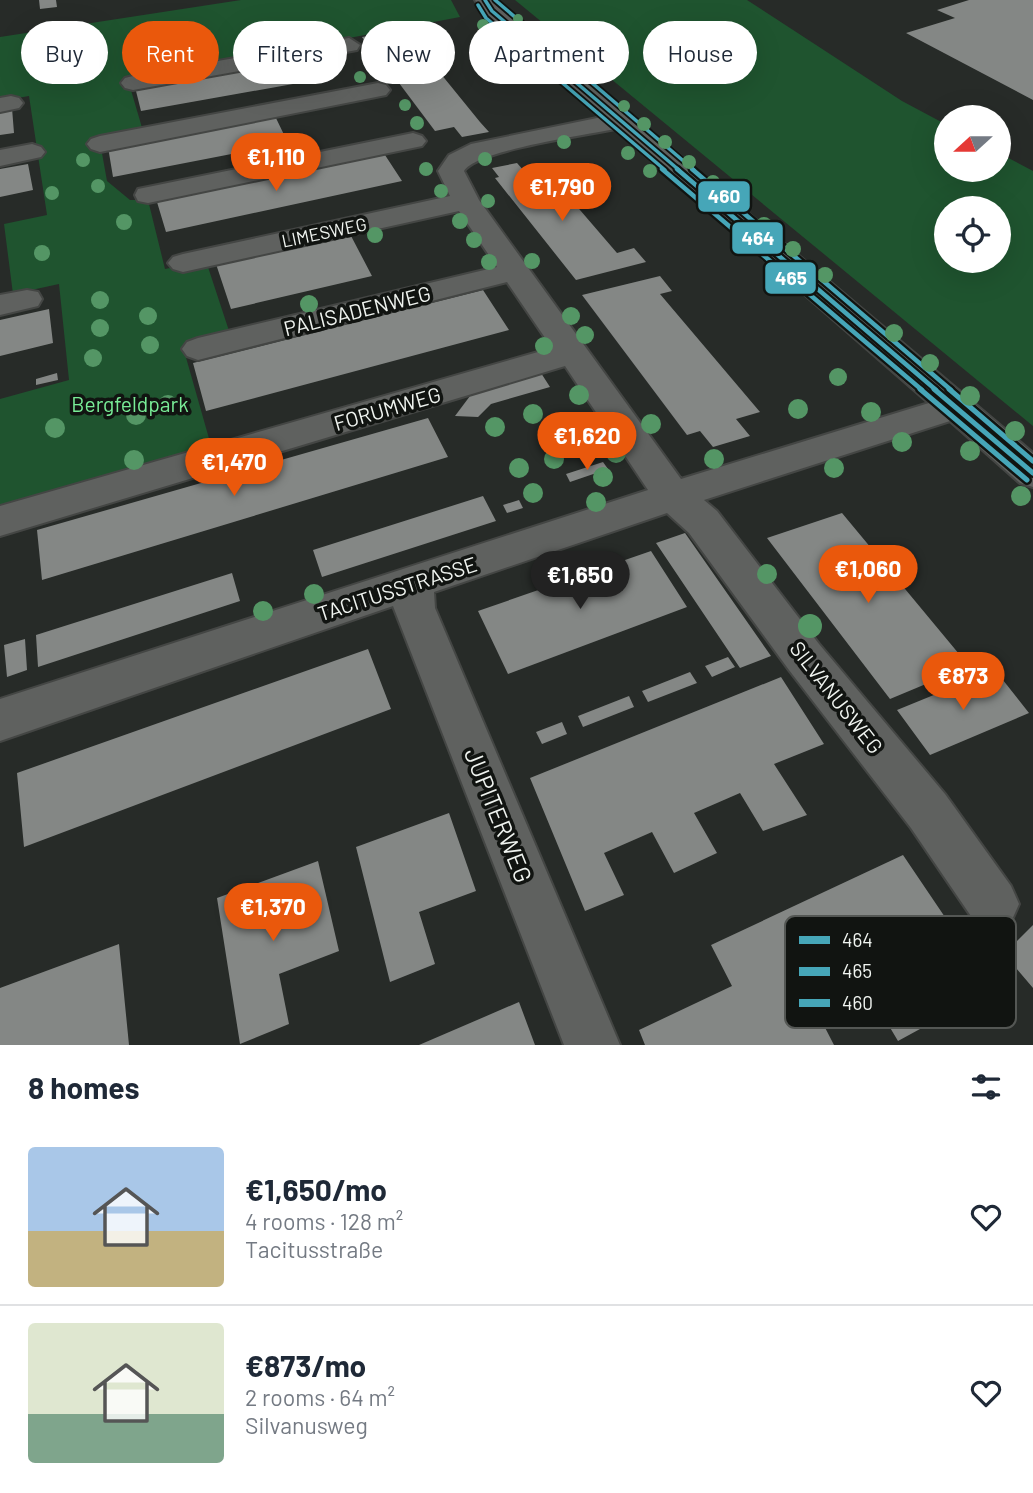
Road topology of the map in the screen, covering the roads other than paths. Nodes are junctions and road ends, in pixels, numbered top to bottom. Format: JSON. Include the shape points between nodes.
{"nodes":[{"id":1,"x":485,"y":0,"type":"edge"},
{"id":2,"x":361,"y":62,"type":"joint"},
{"id":3,"x":219,"y":75,"type":"edge"},
{"id":4,"x":375,"y":84,"type":"edge"},
{"id":5,"x":621,"y":121,"type":"junction"},
{"id":6,"x":401,"y":124,"type":"junction"},
{"id":7,"x":100,"y":144,"type":"dead end"},
{"id":8,"x":32,"y":152,"type":"dead end"},
{"id":9,"x":0,"y":158,"type":"edge"},
{"id":10,"x":458,"y":160,"type":"junction"},
{"id":11,"x":148,"y":195,"type":"dead end"},
{"id":12,"x":466,"y":201,"type":"junction"},
{"id":13,"x":183,"y":263,"type":"dead end"},
{"id":14,"x":516,"y":271,"type":"junction"},
{"id":15,"x":198,"y":349,"type":"dead end"},
{"id":16,"x":572,"y":354,"type":"junction"},
{"id":17,"x":955,"y":407,"type":"junction"},
{"id":18,"x":1033,"y":473,"type":"edge"},
{"id":19,"x":673,"y":496,"type":"junction"},
{"id":20,"x":0,"y":521,"type":"edge"},
{"id":21,"x":414,"y":583,"type":"junction"},
{"id":22,"x":0,"y":720,"type":"edge"},
{"id":23,"x":993,"y":904,"type":"dead end"},
{"id":24,"x":592,"y":1045,"type":"edge"}],
"edges":[{"from":1,"to":5,"type":"street","via":[[492,11]]},
{"from":2,"to":3,"type":"street"},
{"from":2,"to":7,"type":"street","via":[[172,128]]},
{"from":4,"to":6,"type":"street"},
{"from":5,"to":10,"type":"street","via":[[480,149]]},
{"from":5,"to":17,"type":"street"},
{"from":6,"to":10,"type":"street","via":[[426,153]]},
{"from":6,"to":11,"type":"street"},
{"from":8,"to":9,"type":"street"},
{"from":10,"to":12,"type":"street","name":"SILVANUSWEG","via":[[451,171]]},
{"from":12,"to":13,"type":"street","name":"LIMESWEG"},
{"from":12,"to":14,"type":"street","name":"SILVANUSWEG"},
{"from":14,"to":15,"type":"street","name":"PALISADENWEG"},
{"from":14,"to":16,"type":"street","name":"SILVANUSWEG"},
{"from":16,"to":19,"type":"street","name":"SILVANUSWEG"},
{"from":16,"to":20,"type":"street","name":"FORUMWEG"},
{"from":17,"to":18,"type":"street"},
{"from":17,"to":19,"type":"street","name":"TACITUSSTRASSE"},
{"from":19,"to":21,"type":"street","name":"TACITUSSTRASSE"},
{"from":19,"to":23,"type":"street","name":"SILVANUSWEG","via":[[702,522],[928,811]]},
{"from":21,"to":22,"type":"street","name":"TACITUSSTRASSE"},
{"from":21,"to":24,"type":"street","name":"JUPITERWEG","via":[[414,608]]}]}
